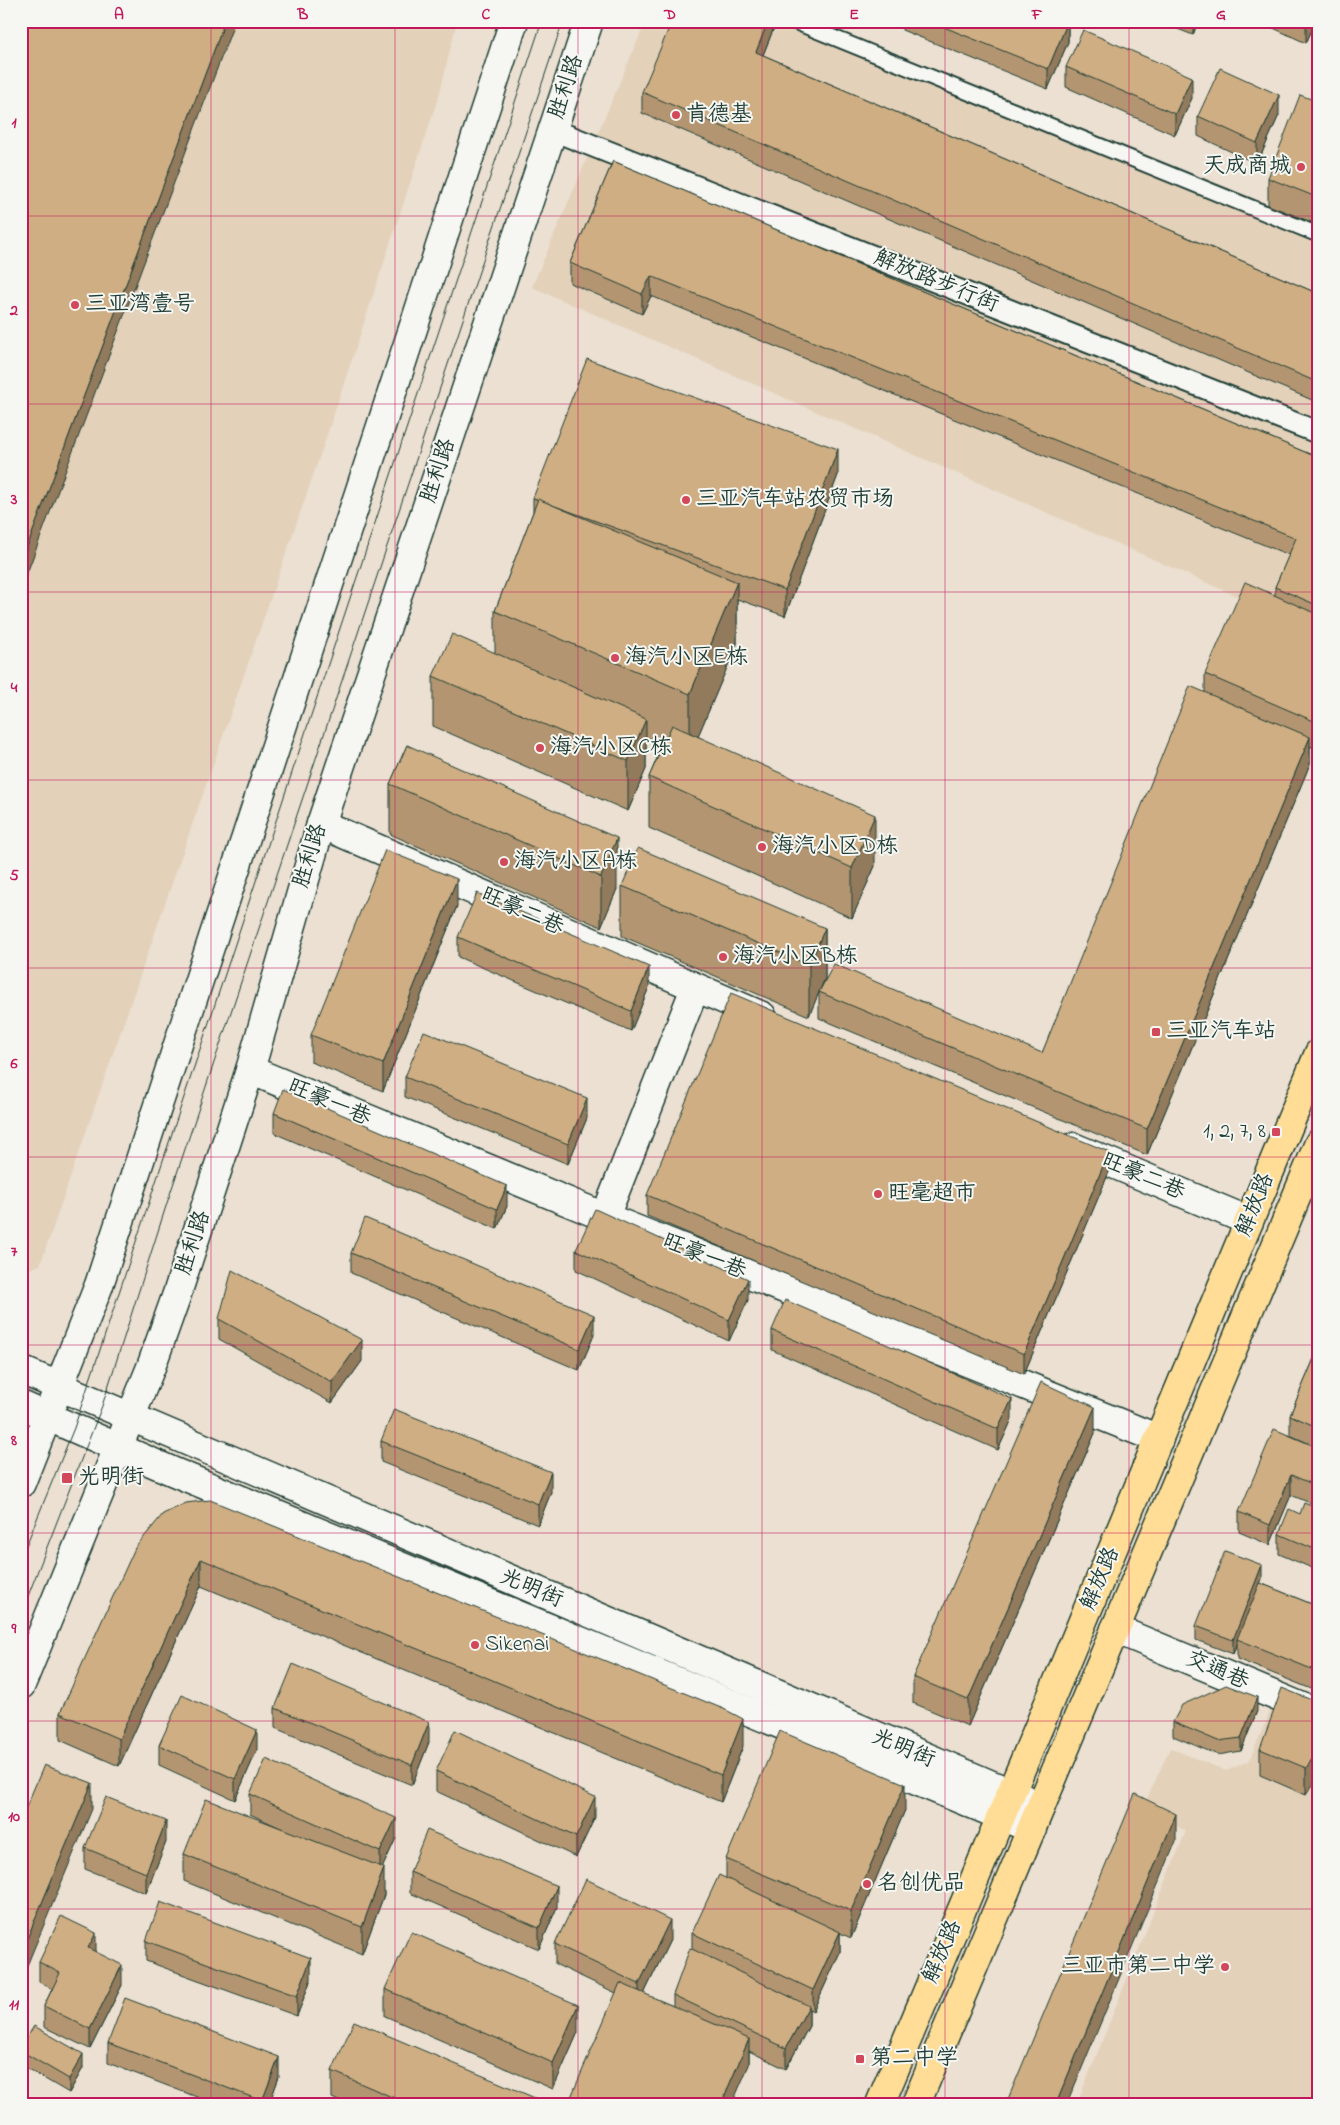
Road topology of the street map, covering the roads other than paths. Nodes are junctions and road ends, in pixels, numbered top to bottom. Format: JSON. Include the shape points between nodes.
{"nodes":[{"id":1,"x":514,"y":21,"type":"edge"},
{"id":2,"x":589,"y":21,"type":"edge"},
{"id":3,"x":793,"y":21,"type":"edge"},
{"id":4,"x":553,"y":130,"type":"junction"},
{"id":5,"x":1319,"y":235,"type":"edge"},
{"id":6,"x":1319,"y":433,"type":"edge"},
{"id":7,"x":321,"y":824,"type":"junction"},
{"id":8,"x":695,"y":988,"type":"junction"},
{"id":9,"x":786,"y":1026,"type":"edge"},
{"id":10,"x":1319,"y":1052,"type":"edge"},
{"id":11,"x":250,"y":1070,"type":"junction"},
{"id":12,"x":1050,"y":1137,"type":"edge"},
{"id":13,"x":1319,"y":1143,"type":"edge"},
{"id":14,"x":605,"y":1217,"type":"junction"},
{"id":15,"x":1249,"y":1222,"type":"junction"},
{"id":16,"x":21,"y":1370,"type":"edge"},
{"id":17,"x":59,"y":1387,"type":"junction"},
{"id":18,"x":21,"y":1404,"type":"edge"},
{"id":19,"x":48,"y":1416,"type":"junction"},
{"id":20,"x":130,"y":1417,"type":"junction"},
{"id":21,"x":1159,"y":1439,"type":"junction"},
{"id":22,"x":118,"y":1447,"type":"junction"},
{"id":23,"x":21,"y":1483,"type":"edge"},
{"id":24,"x":1114,"y":1629,"type":"junction"},
{"id":25,"x":21,"y":1685,"type":"edge"},
{"id":26,"x":1319,"y":1714,"type":"edge"},
{"id":27,"x":1005,"y":1805,"type":"junction"},
{"id":28,"x":1036,"y":1818,"type":"junction"},
{"id":29,"x":880,"y":2104,"type":"edge"},
{"id":30,"x":916,"y":2104,"type":"edge"}],
"edges":[{"from":1,"to":17,"type":"main road","via":[[99,1286]]},
{"from":2,"to":4,"type":"main road","name":"胜利路"},
{"from":3,"to":5,"type":"lane"},
{"from":4,"to":6,"type":"street","name":"解放路步行街"},
{"from":4,"to":7,"type":"main road","name":"胜利路"},
{"from":7,"to":8,"type":"main road","name":"旺豪二巷"},
{"from":7,"to":11,"type":"main road","name":"胜利路"},
{"from":8,"to":9,"type":"main road","name":"旺豪二巷"},
{"from":8,"to":14,"type":"main road"},
{"from":10,"to":15,"type":"main road","name":"解放路"},
{"from":11,"to":14,"type":"main road","name":"旺豪一巷"},
{"from":11,"to":20,"type":"main road","name":"胜利路","via":[[177,1294]]},
{"from":12,"to":15,"type":"main road","name":"旺豪二巷"},
{"from":13,"to":24,"type":"main road","name":"解放路"},
{"from":14,"to":21,"type":"main road","name":"旺豪一巷"},
{"from":15,"to":21,"type":"main road","name":"解放路"},
{"from":16,"to":17,"type":"main road","name":"光明街"},
{"from":17,"to":19,"type":"main road"},
{"from":17,"to":20,"type":"main road","name":"光明街"},
{"from":18,"to":19,"type":"main road","name":"光明街"},
{"from":19,"to":22,"type":"main road","name":"光明街"},
{"from":19,"to":23,"type":"main road"},
{"from":20,"to":22,"type":"main road","name":"胜利路"},
{"from":20,"to":27,"type":"main road","name":"光明街"},
{"from":21,"to":27,"type":"main road","name":"解放路"},
{"from":22,"to":25,"type":"main road","name":"胜利路"},
{"from":22,"to":27,"type":"main road","name":"光明街"},
{"from":24,"to":26,"type":"main road","name":"交通巷"},
{"from":24,"to":28,"type":"main road","name":"解放路"},
{"from":27,"to":28,"type":"main road","name":"光明街"},
{"from":27,"to":29,"type":"main road","name":"解放路"},
{"from":28,"to":30,"type":"main road","name":"解放路"}]}
